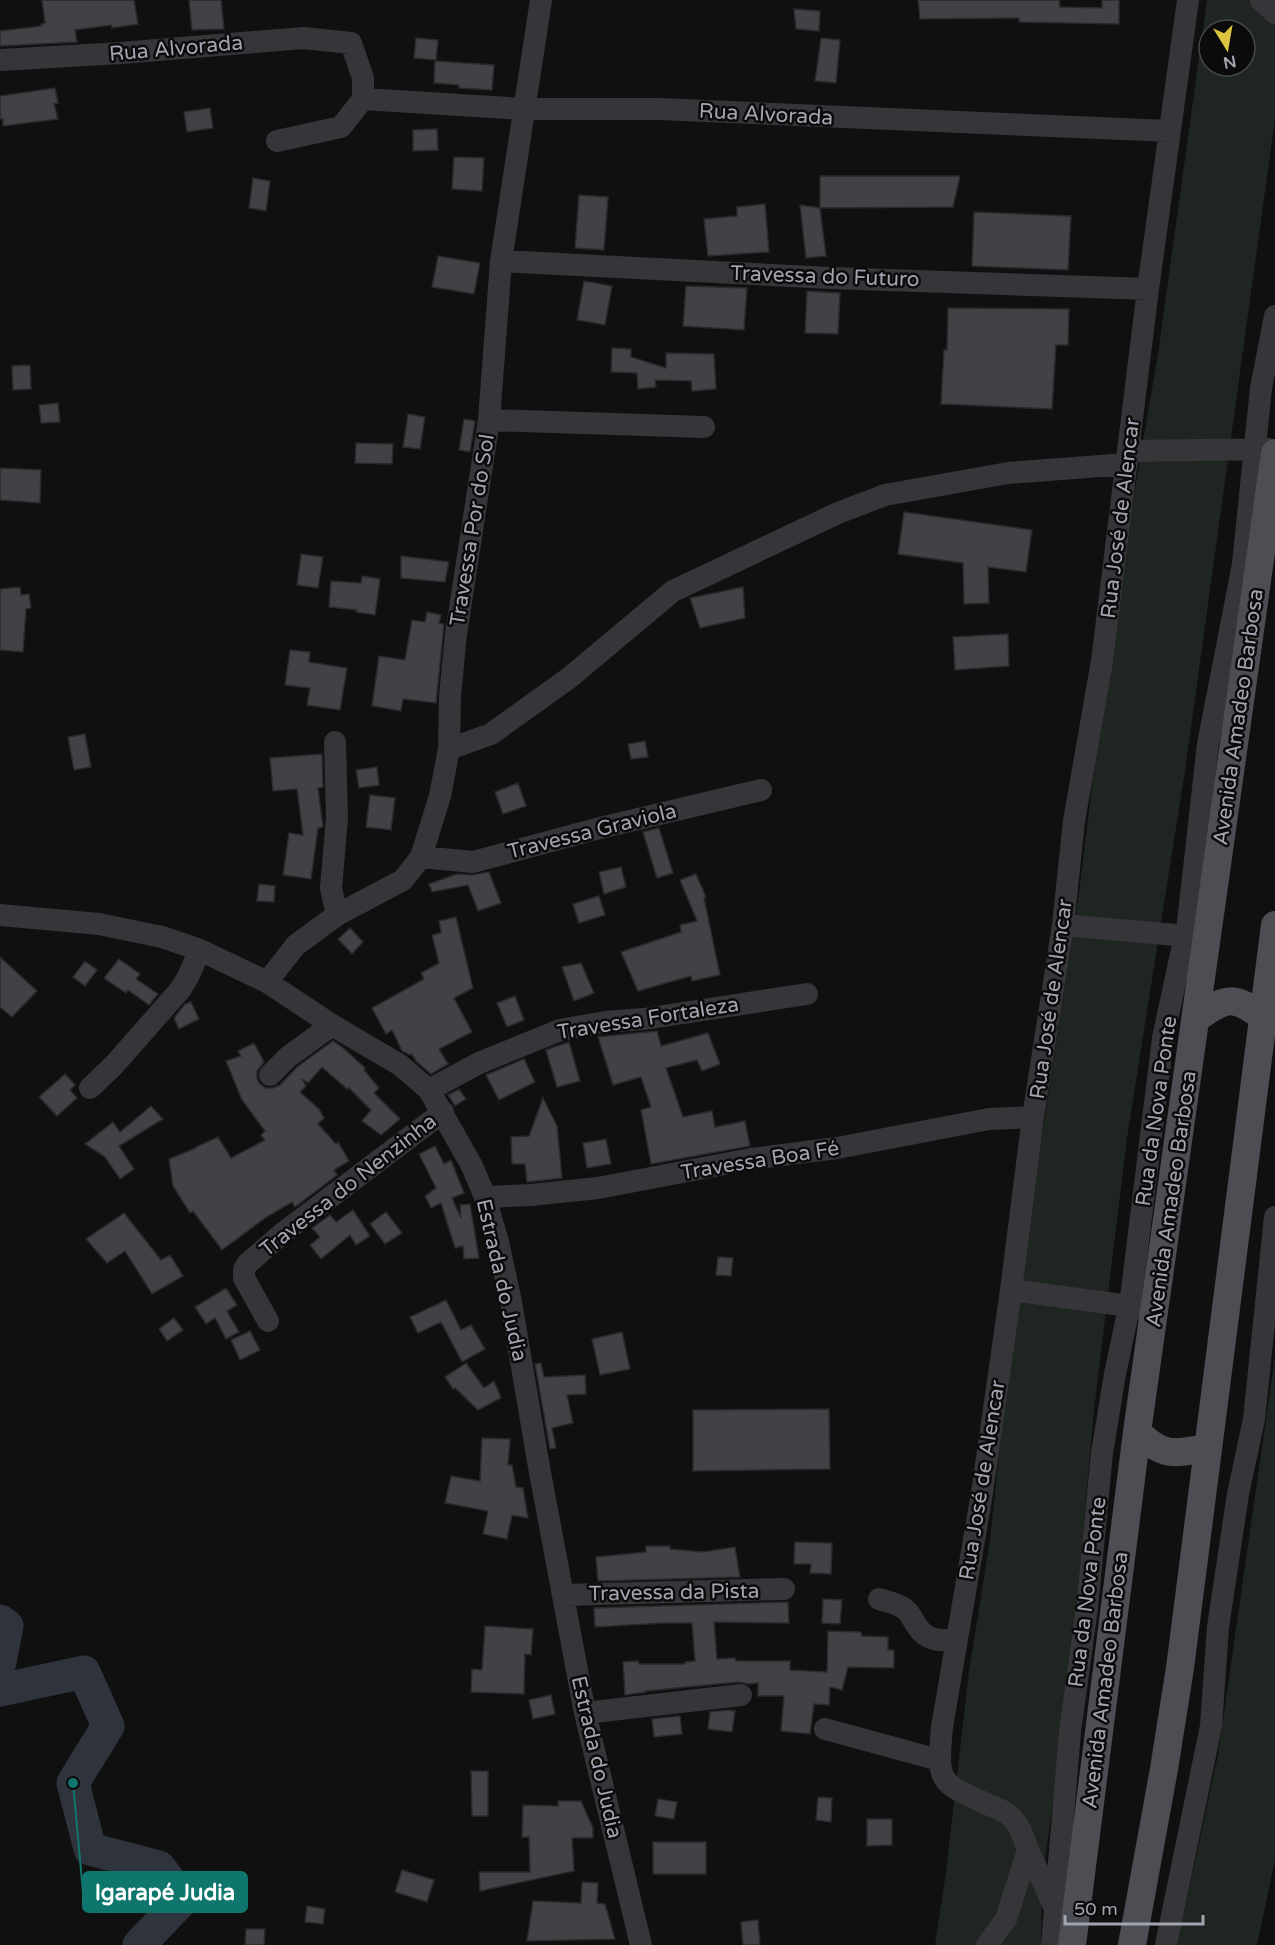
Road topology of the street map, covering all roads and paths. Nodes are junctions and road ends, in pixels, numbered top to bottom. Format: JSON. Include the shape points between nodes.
{"nodes":[{"id":1,"x":541,"y":0,"type":"edge"},
{"id":2,"x":1188,"y":0,"type":"edge"},
{"id":3,"x":1261,"y":0,"type":"edge"},
{"id":4,"x":1275,"y":13,"type":"edge"},
{"id":5,"x":0,"y":60,"type":"edge"},
{"id":6,"x":363,"y":99,"type":"junction"},
{"id":7,"x":524,"y":109,"type":"junction"},
{"id":8,"x":1169,"y":131,"type":"junction"},
{"id":9,"x":278,"y":141,"type":"dead end"},
{"id":10,"x":501,"y":261,"type":"junction"},
{"id":11,"x":1148,"y":289,"type":"junction"},
{"id":12,"x":1275,"y":316,"type":"edge"},
{"id":13,"x":489,"y":420,"type":"junction"},
{"id":14,"x":704,"y":427,"type":"dead end"},
{"id":15,"x":1268,"y":451,"type":"edge"},
{"id":16,"x":1128,"y":458,"type":"junction"},
{"id":17,"x":335,"y":741,"type":"dead end"},
{"id":18,"x":449,"y":749,"type":"junction"},
{"id":19,"x":761,"y":790,"type":"dead end"},
{"id":20,"x":421,"y":857,"type":"junction"},
{"id":21,"x":0,"y":915,"type":"edge"},
{"id":22,"x":337,"y":915,"type":"junction"},
{"id":23,"x":1063,"y":925,"type":"junction"},
{"id":24,"x":1275,"y":925,"type":"edge"},
{"id":25,"x":1196,"y":937,"type":"junction"},
{"id":26,"x":200,"y":950,"type":"junction"},
{"id":27,"x":267,"y":982,"type":"junction"},
{"id":28,"x":807,"y":994,"type":"dead end"},
{"id":29,"x":1263,"y":1017,"type":"junction"},
{"id":30,"x":1197,"y":1018,"type":"junction"},
{"id":31,"x":332,"y":1025,"type":"junction"},
{"id":32,"x":270,"y":1075,"type":"dead end"},
{"id":33,"x":90,"y":1088,"type":"dead end"},
{"id":34,"x":429,"y":1090,"type":"junction"},
{"id":35,"x":443,"y":1112,"type":"junction"},
{"id":36,"x":1033,"y":1117,"type":"junction"},
{"id":37,"x":485,"y":1197,"type":"junction"},
{"id":38,"x":1275,"y":1217,"type":"edge"},
{"id":39,"x":1011,"y":1290,"type":"junction"},
{"id":40,"x":1142,"y":1308,"type":"junction"},
{"id":41,"x":268,"y":1321,"type":"dead end"},
{"id":42,"x":1137,"y":1432,"type":"junction"},
{"id":43,"x":1207,"y":1448,"type":"junction"},
{"id":44,"x":784,"y":1589,"type":"dead end"},
{"id":45,"x":564,"y":1595,"type":"junction"},
{"id":46,"x":879,"y":1599,"type":"dead end"},
{"id":47,"x":957,"y":1640,"type":"junction"},
{"id":48,"x":741,"y":1695,"type":"dead end"},
{"id":49,"x":585,"y":1713,"type":"junction"},
{"id":50,"x":825,"y":1729,"type":"dead end"},
{"id":51,"x":939,"y":1760,"type":"junction"},
{"id":52,"x":1028,"y":1850,"type":"junction"},
{"id":53,"x":1054,"y":1907,"type":"junction"},
{"id":54,"x":641,"y":1945,"type":"edge"},
{"id":55,"x":987,"y":1945,"type":"edge"},
{"id":56,"x":1052,"y":1945,"type":"edge"},
{"id":57,"x":1071,"y":1945,"type":"edge"},
{"id":58,"x":1132,"y":1945,"type":"edge"},
{"id":59,"x":1166,"y":1945,"type":"edge"}],
"edges":[{"from":1,"to":7,"type":"street","name":"Travessa Por do Sol"},
{"from":2,"to":8,"type":"street","name":"Rua José de Alencar"},
{"from":3,"to":4,"type":"street"},
{"from":5,"to":6,"type":"street","name":"Rua Alvorada","via":[[303,38],[351,43],[363,78]]},
{"from":6,"to":7,"type":"street","name":"Rua Alvorada"},
{"from":6,"to":9,"type":"street","via":[[341,127]]},
{"from":7,"to":8,"type":"street","name":"Rua Alvorada","via":[[660,109]]},
{"from":7,"to":10,"type":"street","name":"Travessa Por do Sol"},
{"from":8,"to":11,"type":"street","name":"Rua José de Alencar"},
{"from":10,"to":11,"type":"street","name":"Travessa do Futuro"},
{"from":10,"to":13,"type":"street","name":"Travessa Por do Sol"},
{"from":11,"to":16,"type":"street","name":"Rua José de Alencar"},
{"from":12,"to":15,"type":"street","via":[[1261,388]]},
{"from":13,"to":14,"type":"street"},
{"from":13,"to":18,"type":"street","name":"Travessa Por do Sol","via":[[456,634]]},
{"from":15,"to":16,"type":"street"},
{"from":15,"to":25,"type":"main road","name":"Avenida Amadeo Barbosa"},
{"from":16,"to":18,"type":"street","via":[[1008,473],[885,495],[837,513],[673,591],[569,678],[491,734]]},
{"from":16,"to":23,"type":"street","name":"Rua José de Alencar","via":[[1102,661],[1074,821]]},
{"from":17,"to":22,"type":"street","via":[[337,818],[331,888]]},
{"from":18,"to":20,"type":"street","name":"Travessa Por do Sol","via":[[440,796]]},
{"from":19,"to":20,"type":"street","name":"Travessa Graviola","via":[[473,862]]},
{"from":20,"to":22,"type":"street","name":"Travessa Por do Sol","via":[[403,880]]},
{"from":21,"to":26,"type":"street","name":"Estrada do Judia","via":[[99,924],[162,937]]},
{"from":22,"to":27,"type":"street","name":"Travessa Por do Sol","via":[[296,945]]},
{"from":23,"to":25,"type":"street"},
{"from":23,"to":36,"type":"street","name":"Rua José de Alencar"},
{"from":24,"to":29,"type":"main road"},
{"from":25,"to":30,"type":"main road","name":"Avenida Amadeo Barbosa"},
{"from":25,"to":40,"type":"street","name":"Rua da Nova Ponte","via":[[1163,1038]]},
{"from":26,"to":27,"type":"street","name":"Estrada do Judia"},
{"from":26,"to":33,"type":"street","via":[[180,990]]},
{"from":27,"to":31,"type":"street","name":"Estrada do Judia"},
{"from":28,"to":34,"type":"street","name":"Travessa Fortaleza","via":[[560,1030],[478,1063]]},
{"from":29,"to":30,"type":"main road","via":[[1242,1003],[1226,1001]]},
{"from":29,"to":43,"type":"main road"},
{"from":30,"to":40,"type":"main road","name":"Avenida Amadeo Barbosa"},
{"from":31,"to":32,"type":"street"},
{"from":31,"to":34,"type":"street","name":"Estrada do Judia","via":[[400,1065]]},
{"from":34,"to":35,"type":"street","name":"Estrada do Judia"},
{"from":35,"to":37,"type":"street","name":"Estrada do Judia"},
{"from":35,"to":41,"type":"street","name":"Travessa do Nenzinha","via":[[247,1264],[244,1278]]},
{"from":36,"to":37,"type":"street","name":"Travessa Boa Fé","via":[[989,1119],[598,1188]]},
{"from":36,"to":39,"type":"street","name":"Rua José de Alencar"},
{"from":37,"to":45,"type":"street","name":"Estrada do Judia","via":[[511,1302]]},
{"from":38,"to":59,"type":"street","via":[[1254,1419],[1218,1627],[1211,1726]]},
{"from":39,"to":40,"type":"street"},
{"from":39,"to":47,"type":"street","name":"Rua José de Alencar"},
{"from":40,"to":42,"type":"main road","name":"Avenida Amadeo Barbosa"},
{"from":40,"to":53,"type":"street","name":"Rua da Nova Ponte","via":[[1115,1374],[1102,1453]]},
{"from":42,"to":43,"type":"main road","via":[[1166,1452]]},
{"from":42,"to":57,"type":"main road","name":"Avenida Amadeo Barbosa"},
{"from":43,"to":58,"type":"main road","via":[[1178,1679]]},
{"from":44,"to":45,"type":"street","name":"Travessa da Pista"},
{"from":45,"to":49,"type":"street","name":"Estrada do Judia"},
{"from":46,"to":47,"type":"street","via":[[905,1609],[927,1636]]},
{"from":47,"to":51,"type":"street","name":"Rua José de Alencar"},
{"from":48,"to":49,"type":"street"},
{"from":49,"to":54,"type":"street","name":"Estrada do Judia"},
{"from":50,"to":51,"type":"street"},
{"from":51,"to":52,"type":"street","name":"Rua José de Alencar","via":[[943,1779],[950,1787],[1013,1818]]},
{"from":52,"to":53,"type":"street","name":"Rua José de Alencar"},
{"from":52,"to":55,"type":"street","via":[[1006,1919]]},
{"from":53,"to":56,"type":"street","name":"Rua da Nova Ponte"},
{"from":53,"to":57,"type":"street","name":"Rua José de Alencar"}]}
